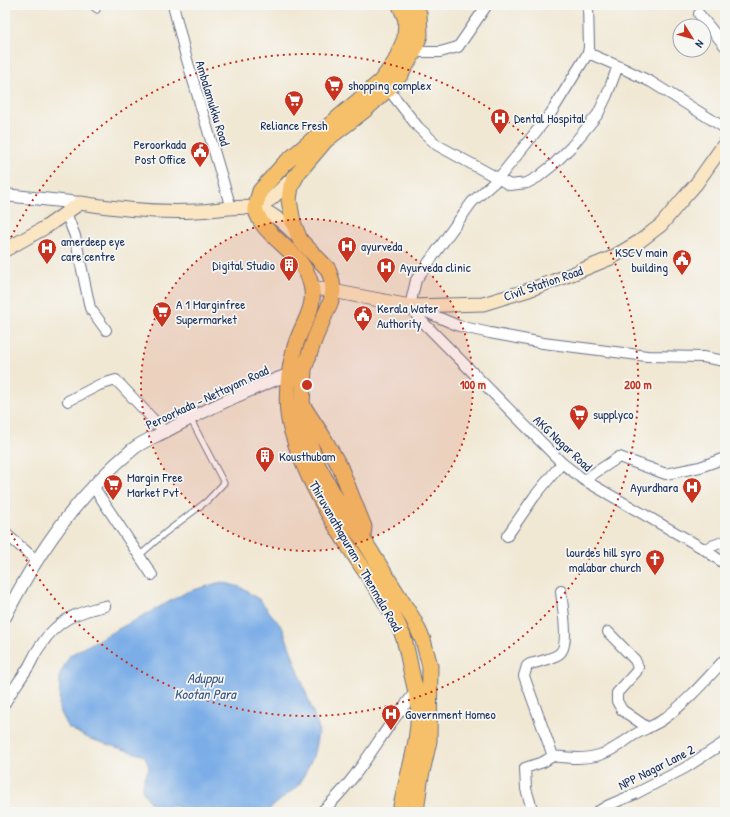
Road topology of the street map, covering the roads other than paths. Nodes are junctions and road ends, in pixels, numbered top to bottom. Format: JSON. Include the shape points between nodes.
{"nodes":[{"id":1,"x":7,"y":5,"type":"edge"},
{"id":2,"x":90,"y":5,"type":"edge"},
{"id":3,"x":173,"y":5,"type":"edge"},
{"id":4,"x":400,"y":5,"type":"edge"},
{"id":5,"x":415,"y":5,"type":"edge"},
{"id":6,"x":487,"y":5,"type":"edge"},
{"id":7,"x":588,"y":5,"type":"edge"},
{"id":8,"x":5,"y":8,"type":"edge"},
{"id":9,"x":97,"y":10,"type":"dead end"},
{"id":10,"x":699,"y":14,"type":"dead end"},
{"id":11,"x":725,"y":46,"type":"edge"},
{"id":12,"x":414,"y":52,"type":"junction"},
{"id":13,"x":588,"y":53,"type":"junction"},
{"id":14,"x":618,"y":66,"type":"junction"},
{"id":15,"x":388,"y":89,"type":"junction"},
{"id":16,"x":360,"y":106,"type":"junction"},
{"id":17,"x":725,"y":128,"type":"edge"},
{"id":18,"x":725,"y":143,"type":"edge"},
{"id":19,"x":298,"y":173,"type":"junction"},
{"id":20,"x":498,"y":179,"type":"junction"},
{"id":21,"x":5,"y":195,"type":"edge"},
{"id":22,"x":80,"y":203,"type":"junction"},
{"id":23,"x":231,"y":208,"type":"junction"},
{"id":24,"x":254,"y":208,"type":"junction"},
{"id":25,"x":66,"y":213,"type":"junction"},
{"id":26,"x":300,"y":240,"type":"junction"},
{"id":27,"x":5,"y":250,"type":"edge"},
{"id":28,"x":312,"y":287,"type":"junction"},
{"id":29,"x":333,"y":291,"type":"junction"},
{"id":30,"x":410,"y":306,"type":"junction"},
{"id":31,"x":106,"y":330,"type":"dead end"},
{"id":32,"x":725,"y":360,"type":"edge"},
{"id":33,"x":297,"y":371,"type":"junction"},
{"id":34,"x":68,"y":401,"type":"dead end"},
{"id":35,"x":190,"y":418,"type":"junction"},
{"id":36,"x":165,"y":432,"type":"junction"},
{"id":37,"x":722,"y":459,"type":"dead end"},
{"id":38,"x":562,"y":463,"type":"junction"},
{"id":39,"x":584,"y":480,"type":"junction"},
{"id":40,"x":93,"y":486,"type":"junction"},
{"id":41,"x":5,"y":533,"type":"edge"},
{"id":42,"x":507,"y":536,"type":"dead end"},
{"id":43,"x":363,"y":539,"type":"junction"},
{"id":44,"x":725,"y":541,"type":"edge"},
{"id":45,"x":348,"y":546,"type":"junction"},
{"id":46,"x":704,"y":549,"type":"junction"},
{"id":47,"x":139,"y":556,"type":"junction"},
{"id":48,"x":36,"y":560,"type":"junction"},
{"id":49,"x":725,"y":564,"type":"edge"},
{"id":50,"x":152,"y":575,"type":"dead end"},
{"id":51,"x":561,"y":591,"type":"dead end"},
{"id":52,"x":105,"y":606,"type":"dead end"},
{"id":53,"x":5,"y":617,"type":"edge"},
{"id":54,"x":608,"y":632,"type":"dead end"},
{"id":55,"x":725,"y":659,"type":"edge"},
{"id":56,"x":423,"y":692,"type":"junction"},
{"id":57,"x":5,"y":703,"type":"edge"},
{"id":58,"x":648,"y":728,"type":"junction"},
{"id":59,"x":725,"y":742,"type":"edge"},
{"id":60,"x":553,"y":756,"type":"junction"},
{"id":61,"x":414,"y":779,"type":"junction"},
{"id":62,"x":321,"y":812,"type":"edge"},
{"id":63,"x":400,"y":812,"type":"edge"},
{"id":64,"x":416,"y":812,"type":"edge"},
{"id":65,"x":533,"y":812,"type":"edge"},
{"id":66,"x":597,"y":812,"type":"edge"}],
"edges":[{"from":1,"to":8,"type":"lane"},
{"from":2,"to":9,"type":"lane"},
{"from":3,"to":23,"type":"street","name":"Ambalamukku Road"},
{"from":4,"to":16,"type":"main road","via":[[406,20],[406,38],[395,62]]},
{"from":5,"to":12,"type":"main road","via":[[419,14],[420,35]]},
{"from":6,"to":12,"type":"street","via":[[458,47],[440,52]]},
{"from":7,"to":13,"type":"street"},
{"from":10,"to":11,"type":"street"},
{"from":12,"to":15,"type":"main road","via":[[401,74]]},
{"from":13,"to":14,"type":"street"},
{"from":13,"to":20,"type":"street","via":[[551,113]]},
{"from":14,"to":17,"type":"street","via":[[651,82]]},
{"from":14,"to":20,"type":"street","via":[[598,114],[571,147],[552,165],[527,183],[510,186]]},
{"from":15,"to":16,"type":"main road"},
{"from":15,"to":20,"type":"street","via":[[418,127],[437,145]]},
{"from":16,"to":19,"type":"main road"},
{"from":16,"to":24,"type":"main road","via":[[325,127],[284,164],[260,192]]},
{"from":18,"to":30,"type":"main road","name":"Civil Station Road","via":[[696,184],[661,225],[611,258],[529,290],[483,304]]},
{"from":19,"to":24,"type":"main road","via":[[271,199]]},
{"from":19,"to":26,"type":"main road","via":[[291,186],[289,200]]},
{"from":20,"to":30,"type":"street","via":[[472,202],[416,280]]},
{"from":21,"to":22,"type":"street"},
{"from":22,"to":23,"type":"main road","via":[[123,210],[195,212]]},
{"from":22,"to":25,"type":"main road"},
{"from":23,"to":24,"type":"main road"},
{"from":24,"to":26,"type":"main road","via":[[274,215]]},
{"from":24,"to":28,"type":"main road","name":"Thiruvanathapuram - Thenmala Road","via":[[263,225],[306,270]]},
{"from":25,"to":27,"type":"main road"},
{"from":25,"to":31,"type":"street","via":[[75,236],[90,308]]},
{"from":26,"to":29,"type":"main road","via":[[329,271]]},
{"from":28,"to":29,"type":"main road","name":"Civil Station Road"},
{"from":28,"to":33,"type":"main road","name":"Thiruvanathapuram - Thenmala Road","via":[[312,304],[294,349]]},
{"from":29,"to":30,"type":"main road","name":"Civil Station Road"},
{"from":29,"to":33,"type":"main road","name":"Thiruvanathapuram - Thenmala Road","via":[[315,338]]},
{"from":30,"to":32,"type":"street","via":[[459,326],[490,334],[647,356]]},
{"from":30,"to":38,"type":"street","name":"AKG Nagar Road"},
{"from":33,"to":35,"type":"street","name":"Peroorkada - Nettayam Road"},
{"from":33,"to":43,"type":"main road","name":"Thiruvanathapuram - Thenmala Road","via":[[303,425],[318,466],[346,516]]},
{"from":33,"to":45,"type":"main road","name":"Thiruvanathapuram - Thenmala Road","via":[[288,384],[287,399],[291,427],[303,464],[330,518]]},
{"from":34,"to":36,"type":"street","via":[[99,385],[116,380]]},
{"from":35,"to":36,"type":"street","name":"Peroorkada - Nettayam Road"},
{"from":35,"to":47,"type":"lane","via":[[224,483],[207,501]]},
{"from":36,"to":40,"type":"street","name":"Peroorkada - Nettayam Road","via":[[134,448]]},
{"from":37,"to":39,"type":"street","via":[[700,467],[666,474],[619,457]]},
{"from":38,"to":39,"type":"street","name":"AKG Nagar Road"},
{"from":38,"to":42,"type":"street"},
{"from":39,"to":46,"type":"street","name":"AKG Nagar Road"},
{"from":40,"to":47,"type":"street"},
{"from":40,"to":48,"type":"street","name":"Peroorkada - Nettayam Road","via":[[59,526]]},
{"from":41,"to":48,"type":"street"},
{"from":43,"to":45,"type":"main road"},
{"from":43,"to":56,"type":"main road","name":"Thiruvanathapuram - Thenmala Road","via":[[424,640],[430,666]]},
{"from":44,"to":46,"type":"street"},
{"from":45,"to":56,"type":"main road","name":"Thiruvanathapuram - Thenmala Road","via":[[384,600],[403,637]]},
{"from":46,"to":49,"type":"street","name":"AKG Nagar Road"},
{"from":47,"to":50,"type":"street"},
{"from":48,"to":53,"type":"street","name":"Peroorkada - Nettayam Road"},
{"from":51,"to":60,"type":"street","via":[[565,621],[563,651],[530,664],[524,676]]},
{"from":52,"to":57,"type":"street","via":[[87,610],[54,628]]},
{"from":54,"to":58,"type":"street","via":[[635,660],[638,667],[617,693],[616,701],[622,710]]},
{"from":55,"to":58,"type":"street","via":[[679,707]]},
{"from":56,"to":61,"type":"main road","name":"Thiruvanathapuram - Thenmala Road","via":[[429,741]]},
{"from":56,"to":62,"type":"street","via":[[390,724],[365,762]]},
{"from":58,"to":60,"type":"street","via":[[602,754],[583,758]]},
{"from":59,"to":66,"type":"street","name":"NPP Nagar Lane 2","via":[[680,771]]},
{"from":60,"to":65,"type":"street","via":[[525,768],[526,789]]},
{"from":61,"to":63,"type":"main road","name":"Thiruvanathapuram - Thenmala Road"},
{"from":61,"to":64,"type":"main road","name":"Thiruvanathapuram - Thenmala Road"}]}
